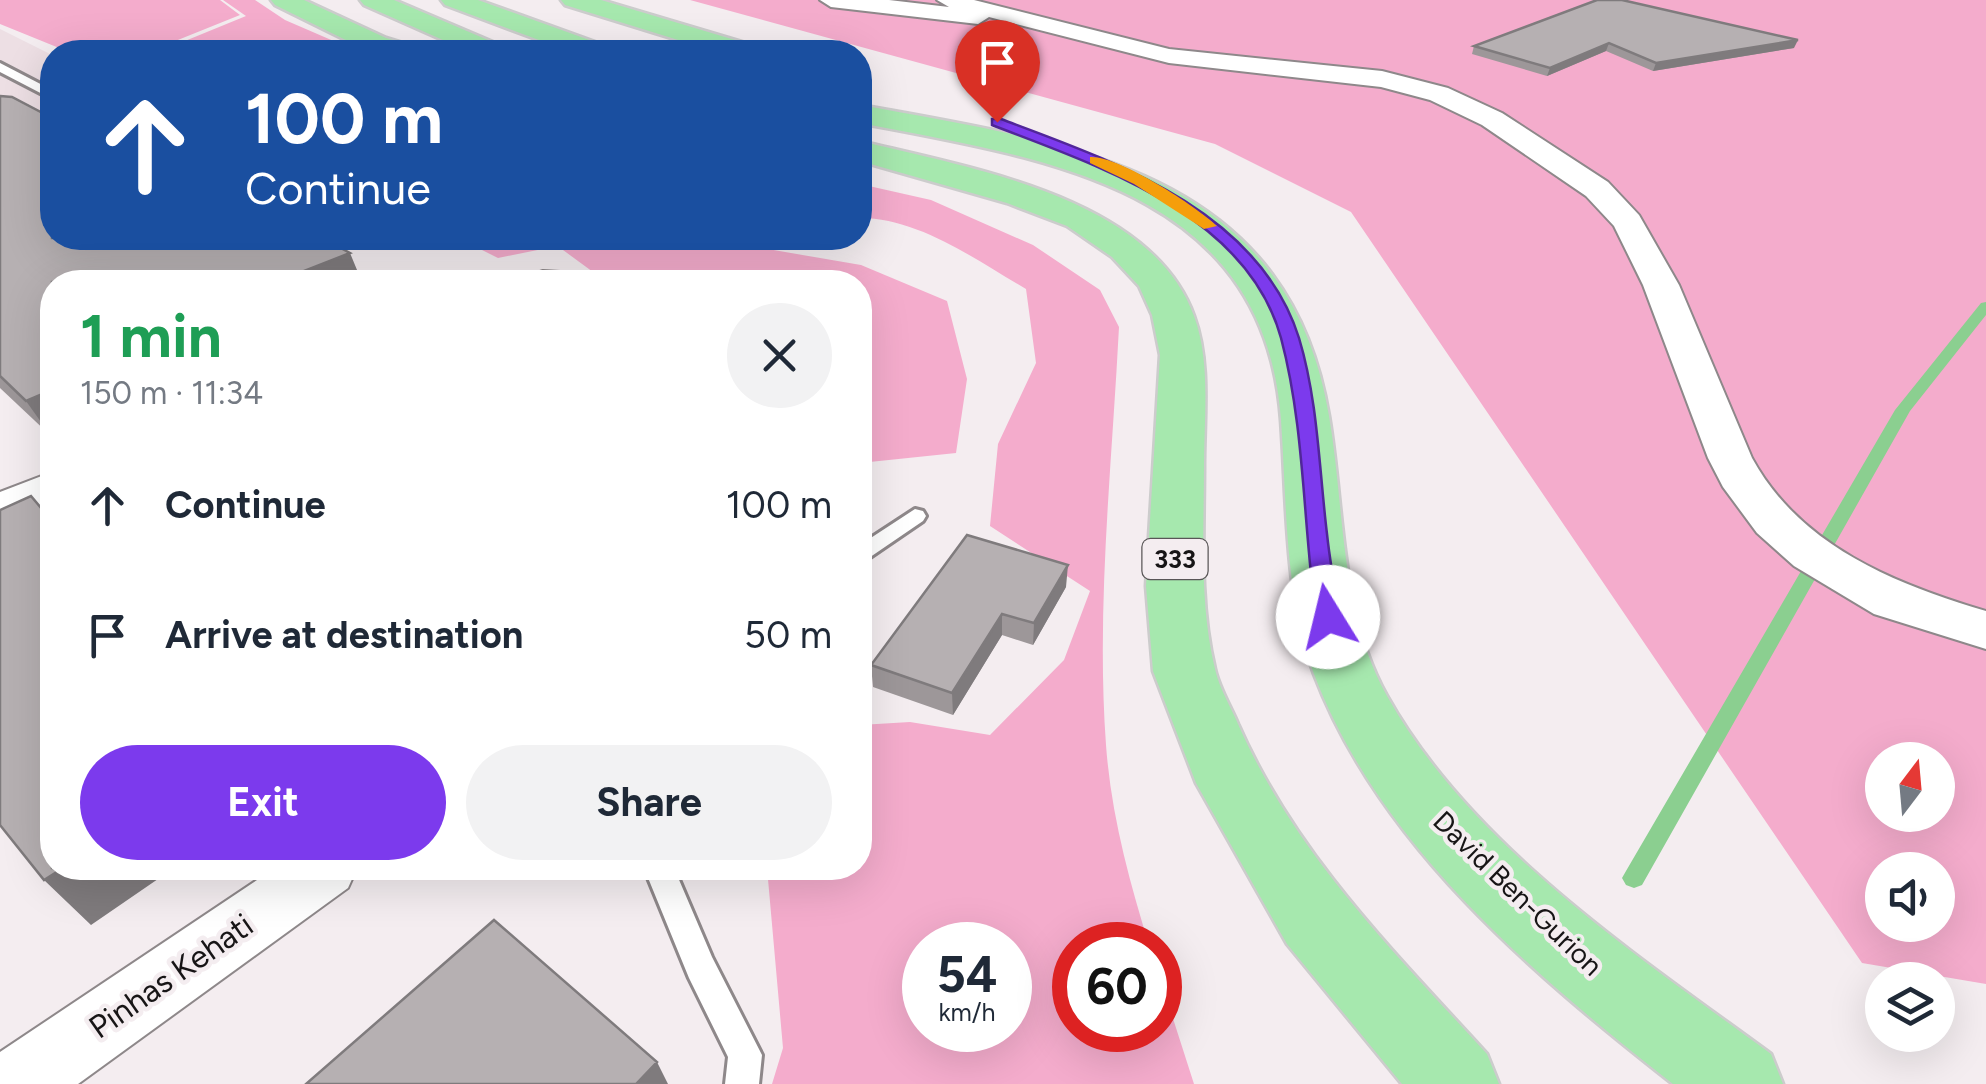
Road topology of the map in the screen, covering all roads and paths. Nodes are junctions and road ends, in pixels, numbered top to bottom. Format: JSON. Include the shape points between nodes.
{"nodes":[{"id":1,"x":284,"y":0,"type":"edge"},
{"id":2,"x":373,"y":0,"type":"edge"},
{"id":3,"x":454,"y":0,"type":"edge"},
{"id":4,"x":574,"y":0,"type":"edge"},
{"id":5,"x":831,"y":0,"type":"edge"},
{"id":6,"x":948,"y":0,"type":"edge"},
{"id":7,"x":1026,"y":22,"type":"junction"},
{"id":8,"x":366,"y":40,"type":"edge"},
{"id":9,"x":465,"y":40,"type":"edge"},
{"id":10,"x":563,"y":40,"type":"edge"},
{"id":11,"x":706,"y":40,"type":"edge"},
{"id":12,"x":0,"y":67,"type":"edge"},
{"id":13,"x":872,"y":88,"type":"edge"},
{"id":14,"x":40,"y":91,"type":"edge"},
{"id":15,"x":40,"y":103,"type":"edge"},
{"id":16,"x":35,"y":105,"type":"edge"},
{"id":17,"x":872,"y":117,"type":"edge"},
{"id":18,"x":872,"y":154,"type":"edge"},
{"id":19,"x":1192,"y":212,"type":"junction"},
{"id":20,"x":915,"y":516,"type":"dead end"},
{"id":21,"x":872,"y":547,"type":"edge"},
{"id":22,"x":1986,"y":630,"type":"edge"},
{"id":23,"x":309,"y":880,"type":"edge"},
{"id":24,"x":664,"y":880,"type":"edge"},
{"id":25,"x":17,"y":1084,"type":"edge"},
{"id":26,"x":742,"y":1084,"type":"edge"},
{"id":27,"x":1457,"y":1084,"type":"edge"},
{"id":28,"x":1741,"y":1084,"type":"edge"}],
"edges":[{"from":1,"to":8,"type":"main road"},
{"from":2,"to":9,"type":"main road"},
{"from":3,"to":10,"type":"main road"},
{"from":4,"to":11,"type":"main road"},
{"from":5,"to":7,"type":"street"},
{"from":6,"to":7,"type":"street"},
{"from":7,"to":22,"type":"street","via":[[1192,60],[1382,79],[1439,94],[1492,119],[1597,189],[1628,222],[1669,302],[1730,458],[1773,522],[1812,554],[1892,601]]},
{"from":12,"to":14,"type":"lane"},
{"from":13,"to":19,"type":"main road","via":[[1045,139]]},
{"from":15,"to":16,"type":"lane"},
{"from":17,"to":19,"type":"main road","name":"David Ben-Gurion","via":[[1088,166]]},
{"from":18,"to":27,"type":"main road","number":"333","via":[[1080,218],[1126,249],[1157,282],[1182,355],[1175,568],[1184,671],[1230,783],[1314,920]]},
{"from":19,"to":28,"type":"main road","name":"David Ben-Gurion","via":[[1260,278],[1289,334],[1304,401],[1328,617],[1358,704],[1418,796],[1519,902]]},
{"from":20,"to":21,"type":"lane"},
{"from":23,"to":25,"type":"street","name":"Pinhas Kehati"},
{"from":24,"to":26,"type":"lane","via":[[745,1056]]}]}
